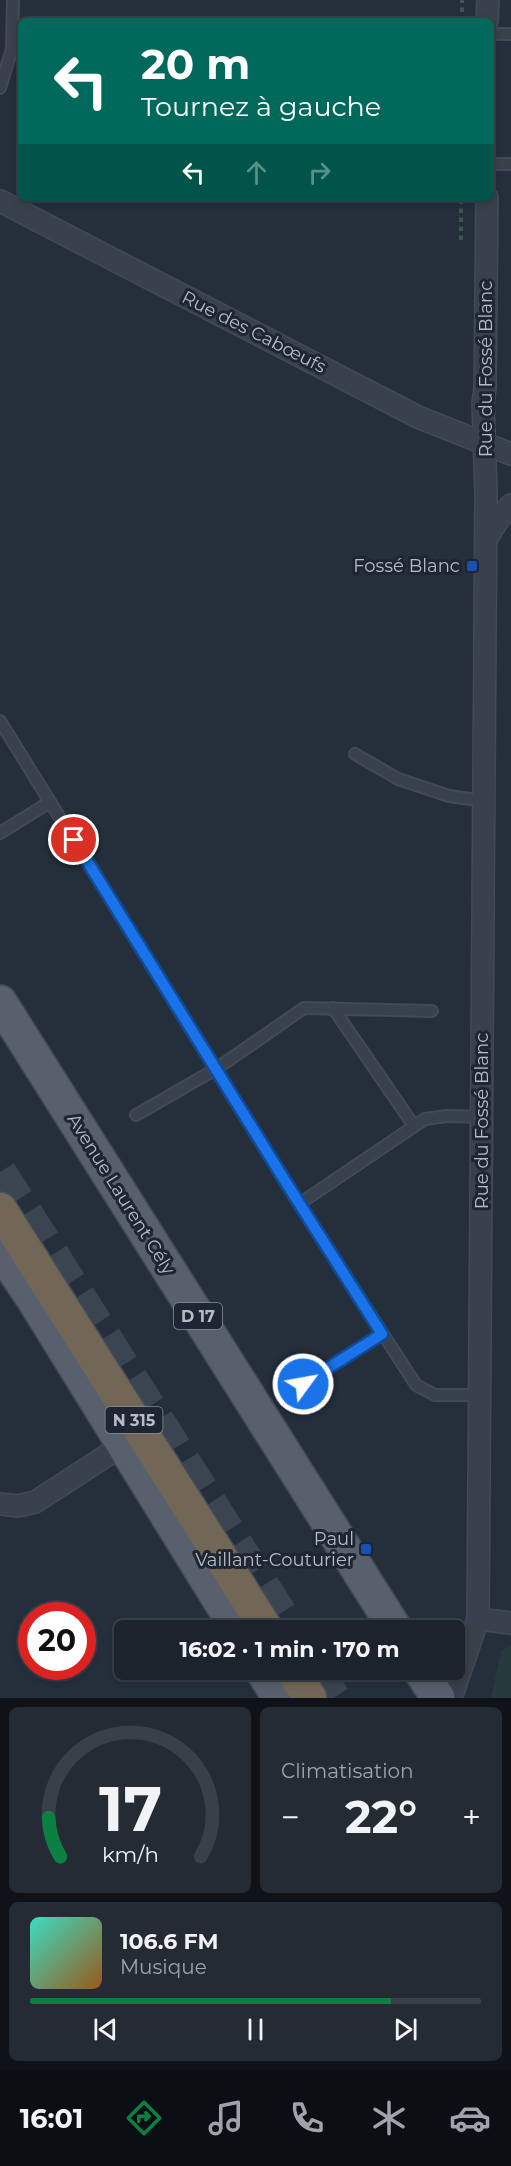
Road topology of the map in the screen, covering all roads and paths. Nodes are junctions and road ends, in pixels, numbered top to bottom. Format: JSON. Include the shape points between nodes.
{"nodes":[{"id":1,"x":13,"y":0,"type":"edge"},
{"id":2,"x":462,"y":0,"type":"edge"},
{"id":3,"x":488,"y":0,"type":"edge"},
{"id":4,"x":462,"y":18,"type":"edge"},
{"id":5,"x":487,"y":18,"type":"edge"},
{"id":6,"x":494,"y":34,"type":"edge"},
{"id":7,"x":511,"y":34,"type":"edge"},
{"id":8,"x":0,"y":88,"type":"edge"},
{"id":9,"x":494,"y":164,"type":"edge"},
{"id":10,"x":511,"y":164,"type":"edge"},
{"id":11,"x":0,"y":201,"type":"edge"},
{"id":12,"x":487,"y":201,"type":"edge"},
{"id":13,"x":484,"y":445,"type":"junction"},
{"id":14,"x":511,"y":454,"type":"edge"},
{"id":15,"x":511,"y":505,"type":"edge"},
{"id":16,"x":486,"y":539,"type":"junction"},
{"id":17,"x":0,"y":721,"type":"edge"},
{"id":18,"x":355,"y":754,"type":"dead end"},
{"id":19,"x":484,"y":801,"type":"junction"},
{"id":20,"x":50,"y":802,"type":"junction"},
{"id":21,"x":0,"y":833,"type":"edge"},
{"id":22,"x":0,"y":1002,"type":"edge"},
{"id":23,"x":333,"y":1008,"type":"junction"},
{"id":24,"x":432,"y":1011,"type":"dead end"},
{"id":25,"x":216,"y":1069,"type":"junction"},
{"id":26,"x":136,"y":1115,"type":"dead end"},
{"id":27,"x":482,"y":1117,"type":"junction"},
{"id":28,"x":414,"y":1126,"type":"junction"},
{"id":29,"x":299,"y":1203,"type":"junction"},
{"id":30,"x":0,"y":1209,"type":"edge"},
{"id":31,"x":0,"y":1250,"type":"edge"},
{"id":32,"x":382,"y":1334,"type":"junction"},
{"id":33,"x":303,"y":1384,"type":"dead end"},
{"id":34,"x":480,"y":1395,"type":"junction"},
{"id":35,"x":123,"y":1445,"type":"junction"},
{"id":36,"x":0,"y":1504,"type":"edge"},
{"id":37,"x":478,"y":1618,"type":"junction"},
{"id":38,"x":232,"y":1620,"type":"edge"},
{"id":39,"x":261,"y":1620,"type":"edge"},
{"id":40,"x":390,"y":1620,"type":"edge"},
{"id":41,"x":511,"y":1623,"type":"edge"},
{"id":42,"x":465,"y":1630,"type":"edge"},
{"id":43,"x":268,"y":1680,"type":"edge"},
{"id":44,"x":298,"y":1680,"type":"edge"},
{"id":45,"x":426,"y":1680,"type":"edge"},
{"id":46,"x":279,"y":1698,"type":"edge"},
{"id":47,"x":310,"y":1698,"type":"edge"},
{"id":48,"x":438,"y":1698,"type":"edge"},
{"id":49,"x":451,"y":1698,"type":"edge"}],
"edges":[{"from":1,"to":8,"type":"lane","via":[[12,49]]},
{"from":2,"to":4,"type":"path"},
{"from":3,"to":5,"type":"street"},
{"from":6,"to":7,"type":"lane"},
{"from":9,"to":10,"type":"lane"},
{"from":11,"to":13,"type":"street","name":"Rue des Cabœufs","via":[[418,417]]},
{"from":12,"to":13,"type":"street","name":"Rue du Fossé Blanc"},
{"from":13,"to":14,"type":"street","name":"Rue des Cabœufs"},
{"from":13,"to":16,"type":"street","name":"Rue du Fossé Blanc"},
{"from":15,"to":16,"type":"street"},
{"from":16,"to":19,"type":"street","name":"Rue du Fossé Blanc"},
{"from":17,"to":20,"type":"lane"},
{"from":18,"to":19,"type":"lane","via":[[398,779],[449,796]]},
{"from":19,"to":27,"type":"street","name":"Rue du Fossé Blanc"},
{"from":20,"to":21,"type":"lane"},
{"from":20,"to":25,"type":"lane"},
{"from":22,"to":40,"type":"main road","name":"Avenue Laurent Cély","number":"D 17"},
{"from":23,"to":24,"type":"lane"},
{"from":23,"to":25,"type":"lane","via":[[304,1008]]},
{"from":23,"to":28,"type":"lane"},
{"from":25,"to":26,"type":"lane"},
{"from":25,"to":29,"type":"lane"},
{"from":27,"to":28,"type":"lane","via":[[425,1119]]},
{"from":27,"to":34,"type":"street","name":"Rue du Fossé Blanc"},
{"from":28,"to":29,"type":"lane"},
{"from":29,"to":32,"type":"lane"},
{"from":30,"to":39,"type":"highway","number":"N 315"},
{"from":31,"to":35,"type":"main road"},
{"from":32,"to":33,"type":"lane"},
{"from":32,"to":34,"type":"lane","via":[[416,1386],[435,1395]]},
{"from":34,"to":37,"type":"street","name":"Rue du Fossé Blanc"},
{"from":35,"to":36,"type":"street","via":[[35,1502],[18,1506]]},
{"from":35,"to":38,"type":"main road"},
{"from":37,"to":41,"type":"street"},
{"from":37,"to":42,"type":"street"},
{"from":37,"to":49,"type":"street","name":"Rue du Fossé Blanc"},
{"from":43,"to":46,"type":"main road"},
{"from":44,"to":47,"type":"highway"},
{"from":45,"to":48,"type":"main road"}]}
